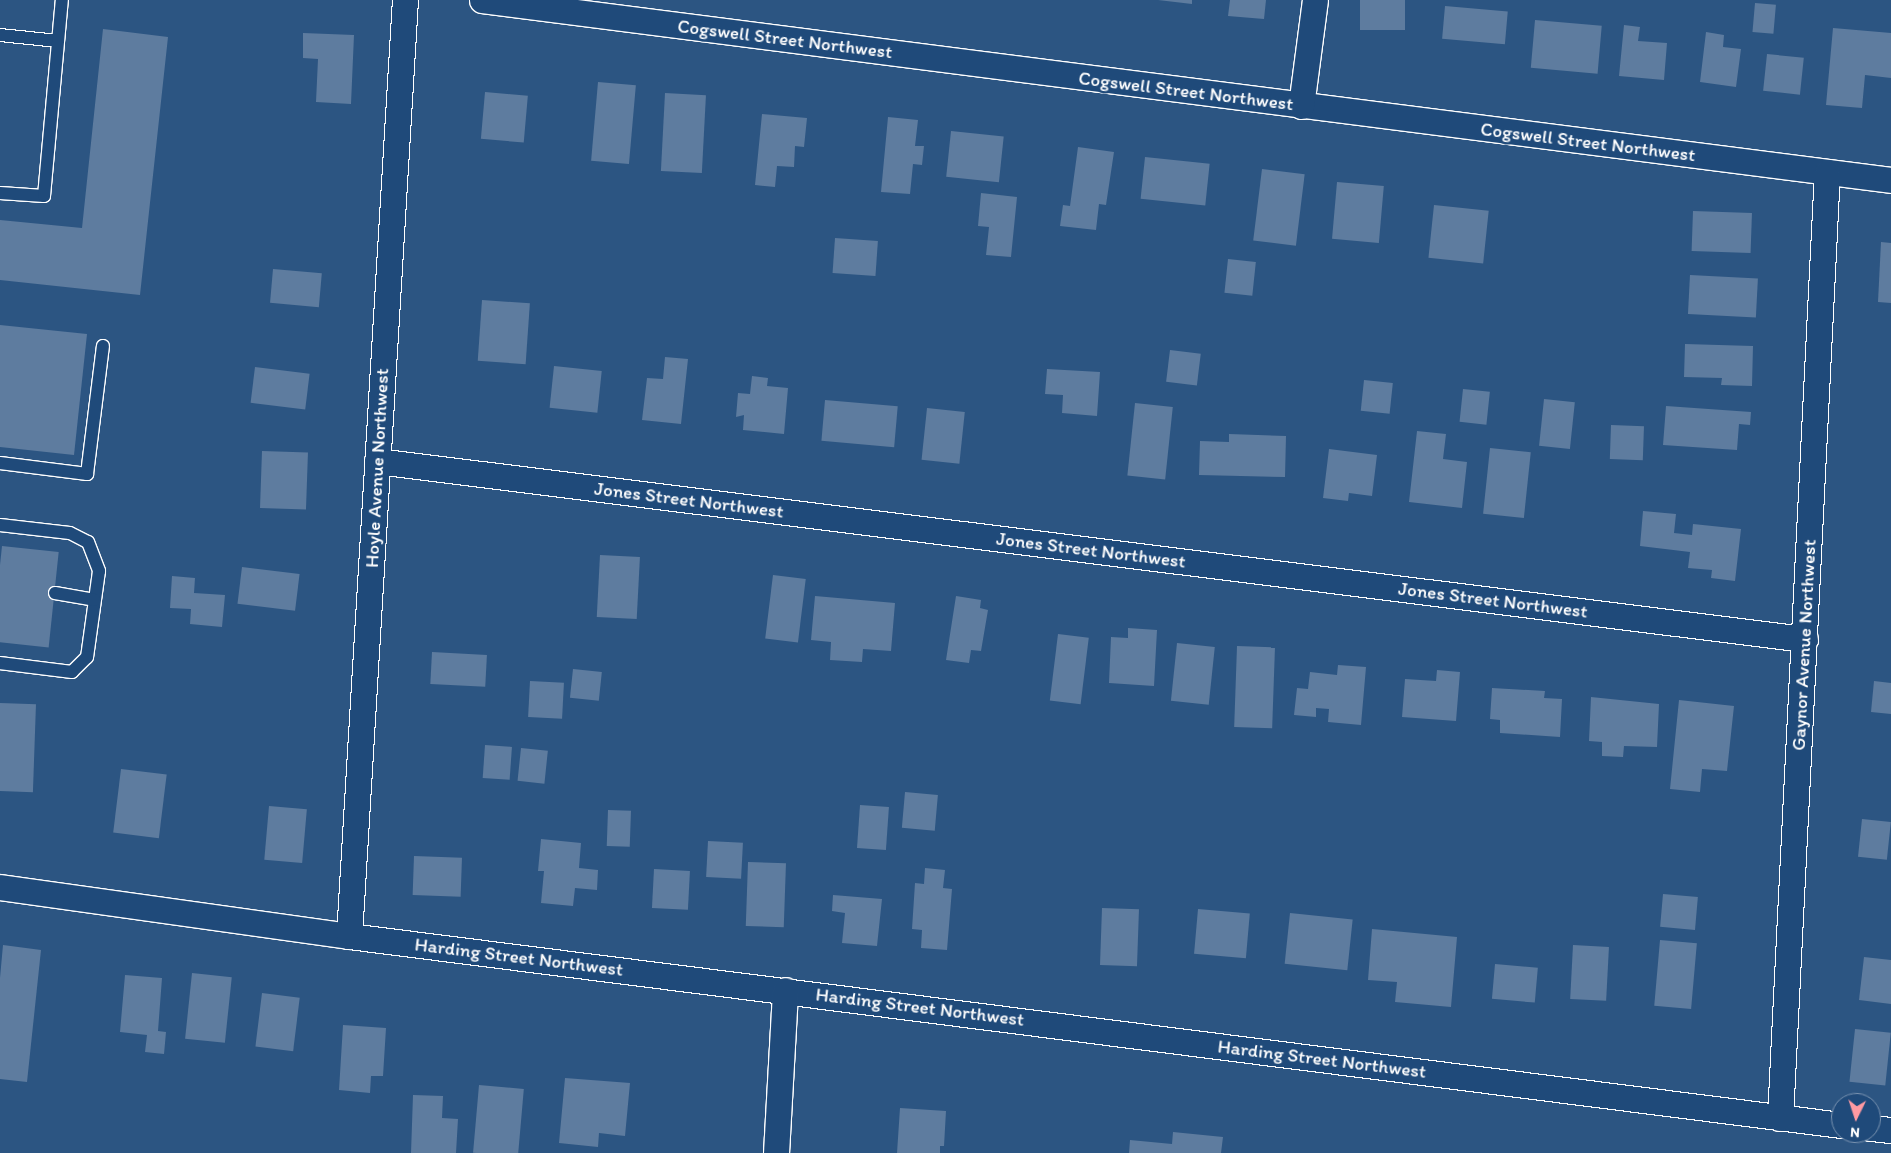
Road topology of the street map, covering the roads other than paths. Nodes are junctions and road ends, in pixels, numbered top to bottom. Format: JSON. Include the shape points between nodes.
{"nodes":[{"id":1,"x":62,"y":0,"type":"edge"},
{"id":2,"x":405,"y":0,"type":"edge"},
{"id":3,"x":482,"y":0,"type":"edge"},
{"id":4,"x":1315,"y":0,"type":"edge"},
{"id":5,"x":0,"y":35,"type":"edge"},
{"id":6,"x":58,"y":41,"type":"junction"},
{"id":7,"x":1301,"y":106,"type":"junction"},
{"id":8,"x":1827,"y":172,"type":"junction"},
{"id":9,"x":1891,"y":180,"type":"edge"},
{"id":10,"x":0,"y":192,"type":"edge"},
{"id":11,"x":103,"y":346,"type":"dead end"},
{"id":12,"x":377,"y":461,"type":"junction"},
{"id":13,"x":0,"y":463,"type":"edge"},
{"id":14,"x":0,"y":525,"type":"edge"},
{"id":15,"x":55,"y":593,"type":"dead end"},
{"id":16,"x":94,"y":600,"type":"junction"},
{"id":17,"x":1805,"y":639,"type":"junction"},
{"id":18,"x":0,"y":663,"type":"edge"},
{"id":19,"x":0,"y":887,"type":"edge"},
{"id":20,"x":349,"y":936,"type":"junction"},
{"id":21,"x":785,"y":990,"type":"junction"},
{"id":22,"x":1780,"y":1118,"type":"junction"},
{"id":23,"x":1831,"y":1124,"type":"edge"},
{"id":24,"x":776,"y":1153,"type":"edge"}],
"edges":[{"from":1,"to":6,"type":"lane"},
{"from":2,"to":12,"type":"street","name":"Hoyle Avenue Northwest"},
{"from":3,"to":7,"type":"street","name":"Cogswell Street Northwest"},
{"from":4,"to":7,"type":"street"},
{"from":5,"to":6,"type":"lane"},
{"from":6,"to":10,"type":"lane","via":[[44,196]]},
{"from":7,"to":8,"type":"street","name":"Cogswell Street Northwest"},
{"from":8,"to":9,"type":"street","name":"Cogswell Street Northwest"},
{"from":8,"to":17,"type":"street","name":"Gaynor Avenue Northwest"},
{"from":11,"to":13,"type":"lane","via":[[87,474]]},
{"from":12,"to":17,"type":"street","name":"Jones Street Northwest"},
{"from":12,"to":20,"type":"street","name":"Hoyle Avenue Northwest"},
{"from":14,"to":16,"type":"lane","via":[[70,533],[88,542],[99,571]]},
{"from":15,"to":16,"type":"lane"},
{"from":16,"to":18,"type":"lane","via":[[87,658],[72,672]]},
{"from":17,"to":22,"type":"street","name":"Gaynor Avenue Northwest"},
{"from":19,"to":20,"type":"street","name":"Harding Street Northwest"},
{"from":20,"to":21,"type":"street","name":"Harding Street Northwest"},
{"from":21,"to":22,"type":"street","name":"Harding Street Northwest"},
{"from":21,"to":24,"type":"street"},
{"from":22,"to":23,"type":"street","name":"Harding Street Northwest"}]}
